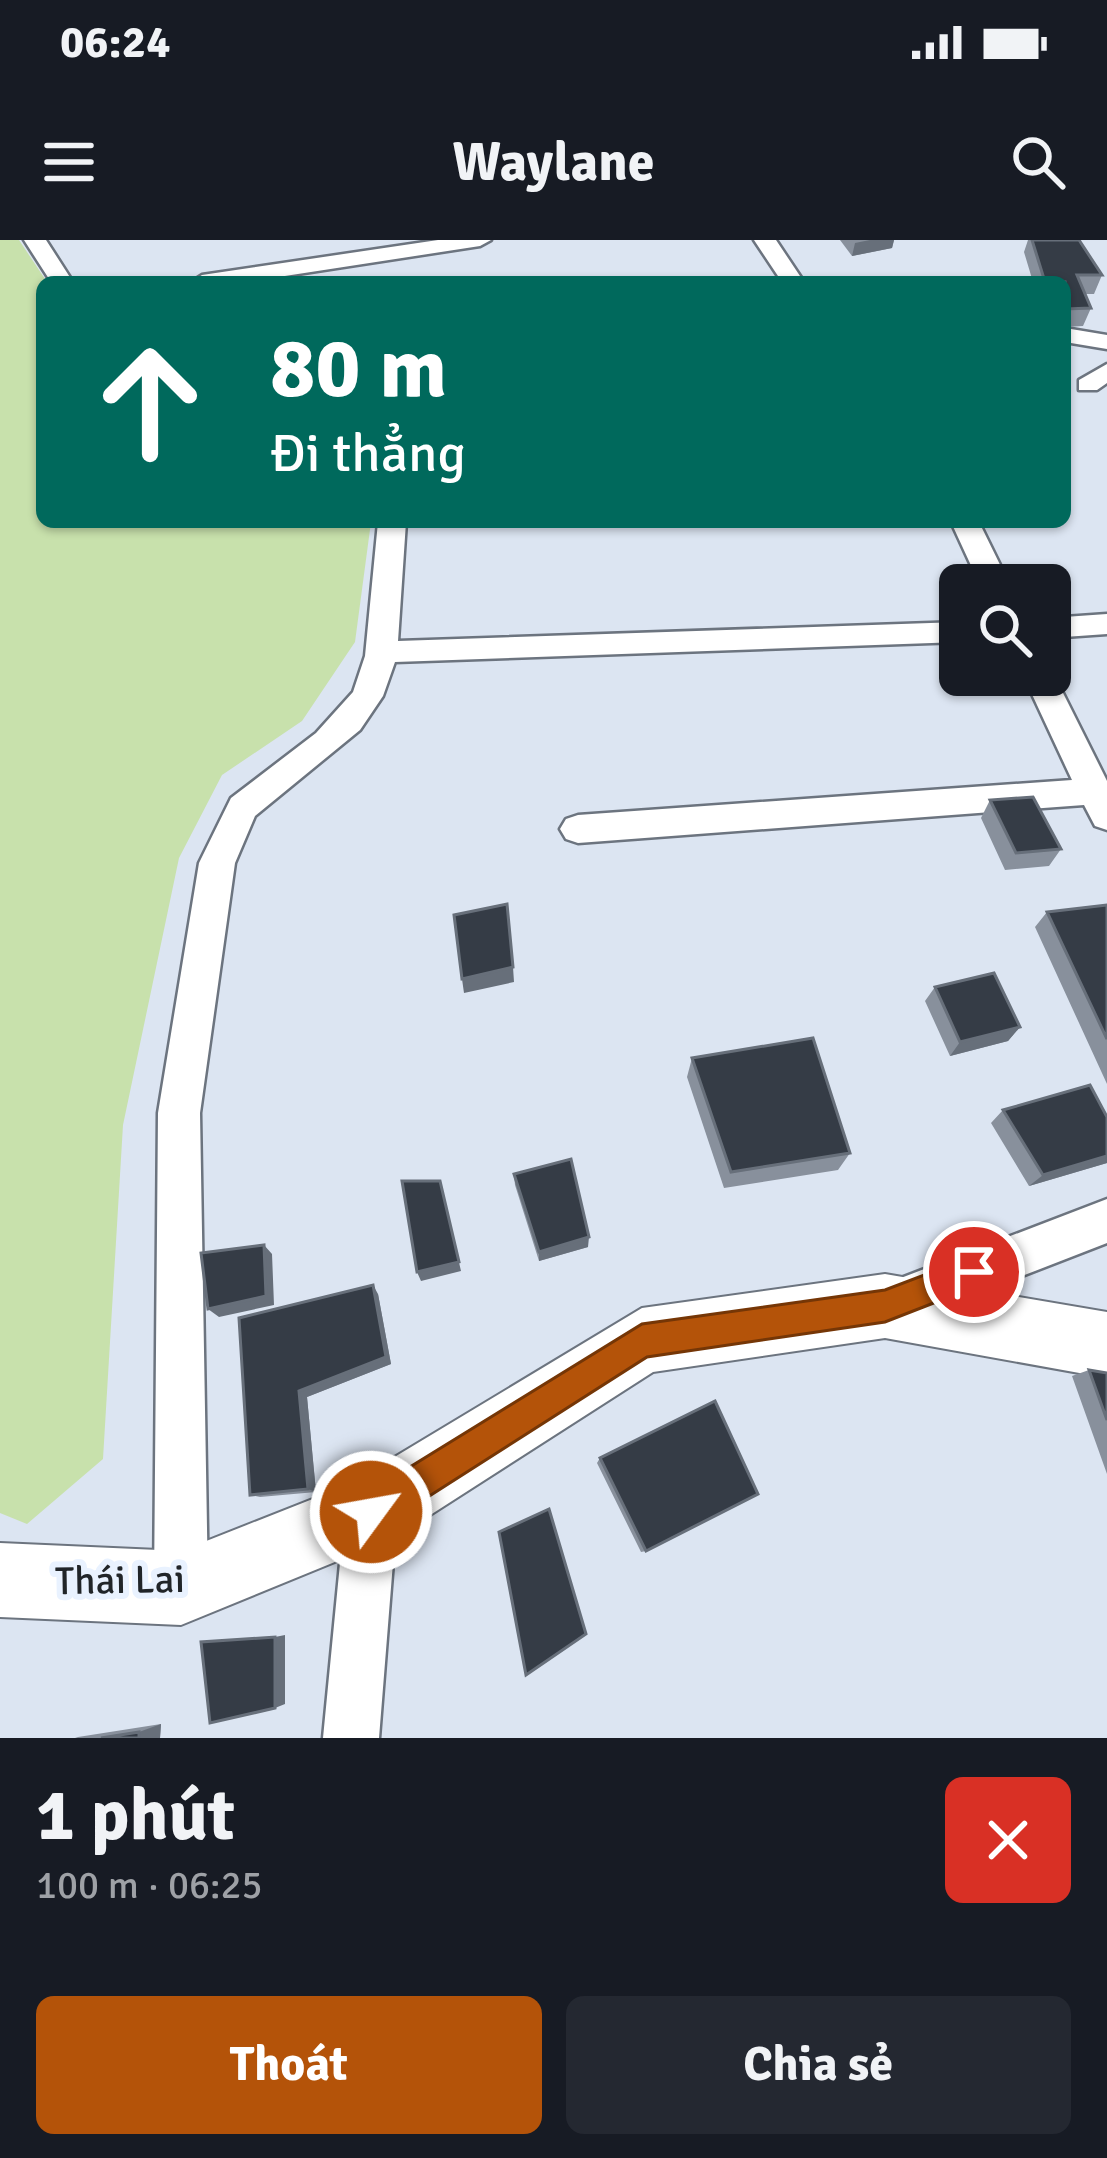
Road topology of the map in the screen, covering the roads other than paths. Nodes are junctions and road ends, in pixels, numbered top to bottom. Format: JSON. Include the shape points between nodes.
{"nodes":[{"id":1,"x":35,"y":240,"type":"edge"},
{"id":2,"x":480,"y":240,"type":"edge"},
{"id":3,"x":765,"y":240,"type":"edge"},
{"id":4,"x":58,"y":276,"type":"edge"},
{"id":5,"x":242,"y":276,"type":"edge"},
{"id":6,"x":789,"y":276,"type":"edge"},
{"id":7,"x":1071,"y":336,"type":"edge"},
{"id":8,"x":1107,"y":342,"type":"edge"},
{"id":9,"x":391,"y":528,"type":"edge"},
{"id":10,"x":968,"y":528,"type":"edge"},
{"id":11,"x":985,"y":564,"type":"edge"},
{"id":12,"x":1107,"y":624,"type":"edge"},
{"id":13,"x":1071,"y":627,"type":"edge"},
{"id":14,"x":939,"y":633,"type":"edge"},
{"id":15,"x":381,"y":652,"type":"junction"},
{"id":16,"x":1049,"y":696,"type":"edge"},
{"id":17,"x":1102,"y":804,"type":"edge"},
{"id":18,"x":578,"y":830,"type":"dead end"},
{"id":19,"x":1107,"y":1221,"type":"edge"},
{"id":20,"x":885,"y":1306,"type":"junction"},
{"id":21,"x":1107,"y":1345,"type":"edge"},
{"id":22,"x":371,"y":1512,"type":"junction"},
{"id":23,"x":0,"y":1580,"type":"edge"},
{"id":24,"x":181,"y":1588,"type":"junction"},
{"id":25,"x":351,"y":1738,"type":"edge"}],
"edges":[{"from":1,"to":4,"type":"street"},
{"from":2,"to":5,"type":"street"},
{"from":3,"to":6,"type":"street"},
{"from":7,"to":8,"type":"street"},
{"from":9,"to":15,"type":"street"},
{"from":10,"to":11,"type":"street"},
{"from":12,"to":13,"type":"street"},
{"from":14,"to":15,"type":"street"},
{"from":15,"to":24,"type":"street","via":[[369,694],[341,731],[240,804],[220,846],[179,1113]]},
{"from":16,"to":17,"type":"street"},
{"from":17,"to":18,"type":"street"},
{"from":19,"to":20,"type":"street"},
{"from":20,"to":21,"type":"street","name":"Thái Lai"},
{"from":20,"to":22,"type":"street","name":"Thái Lai","via":[[642,1341]]},
{"from":22,"to":24,"type":"street","name":"Thái Lai"},
{"from":22,"to":25,"type":"street"},
{"from":23,"to":24,"type":"street","name":"Thái Lai"}]}
